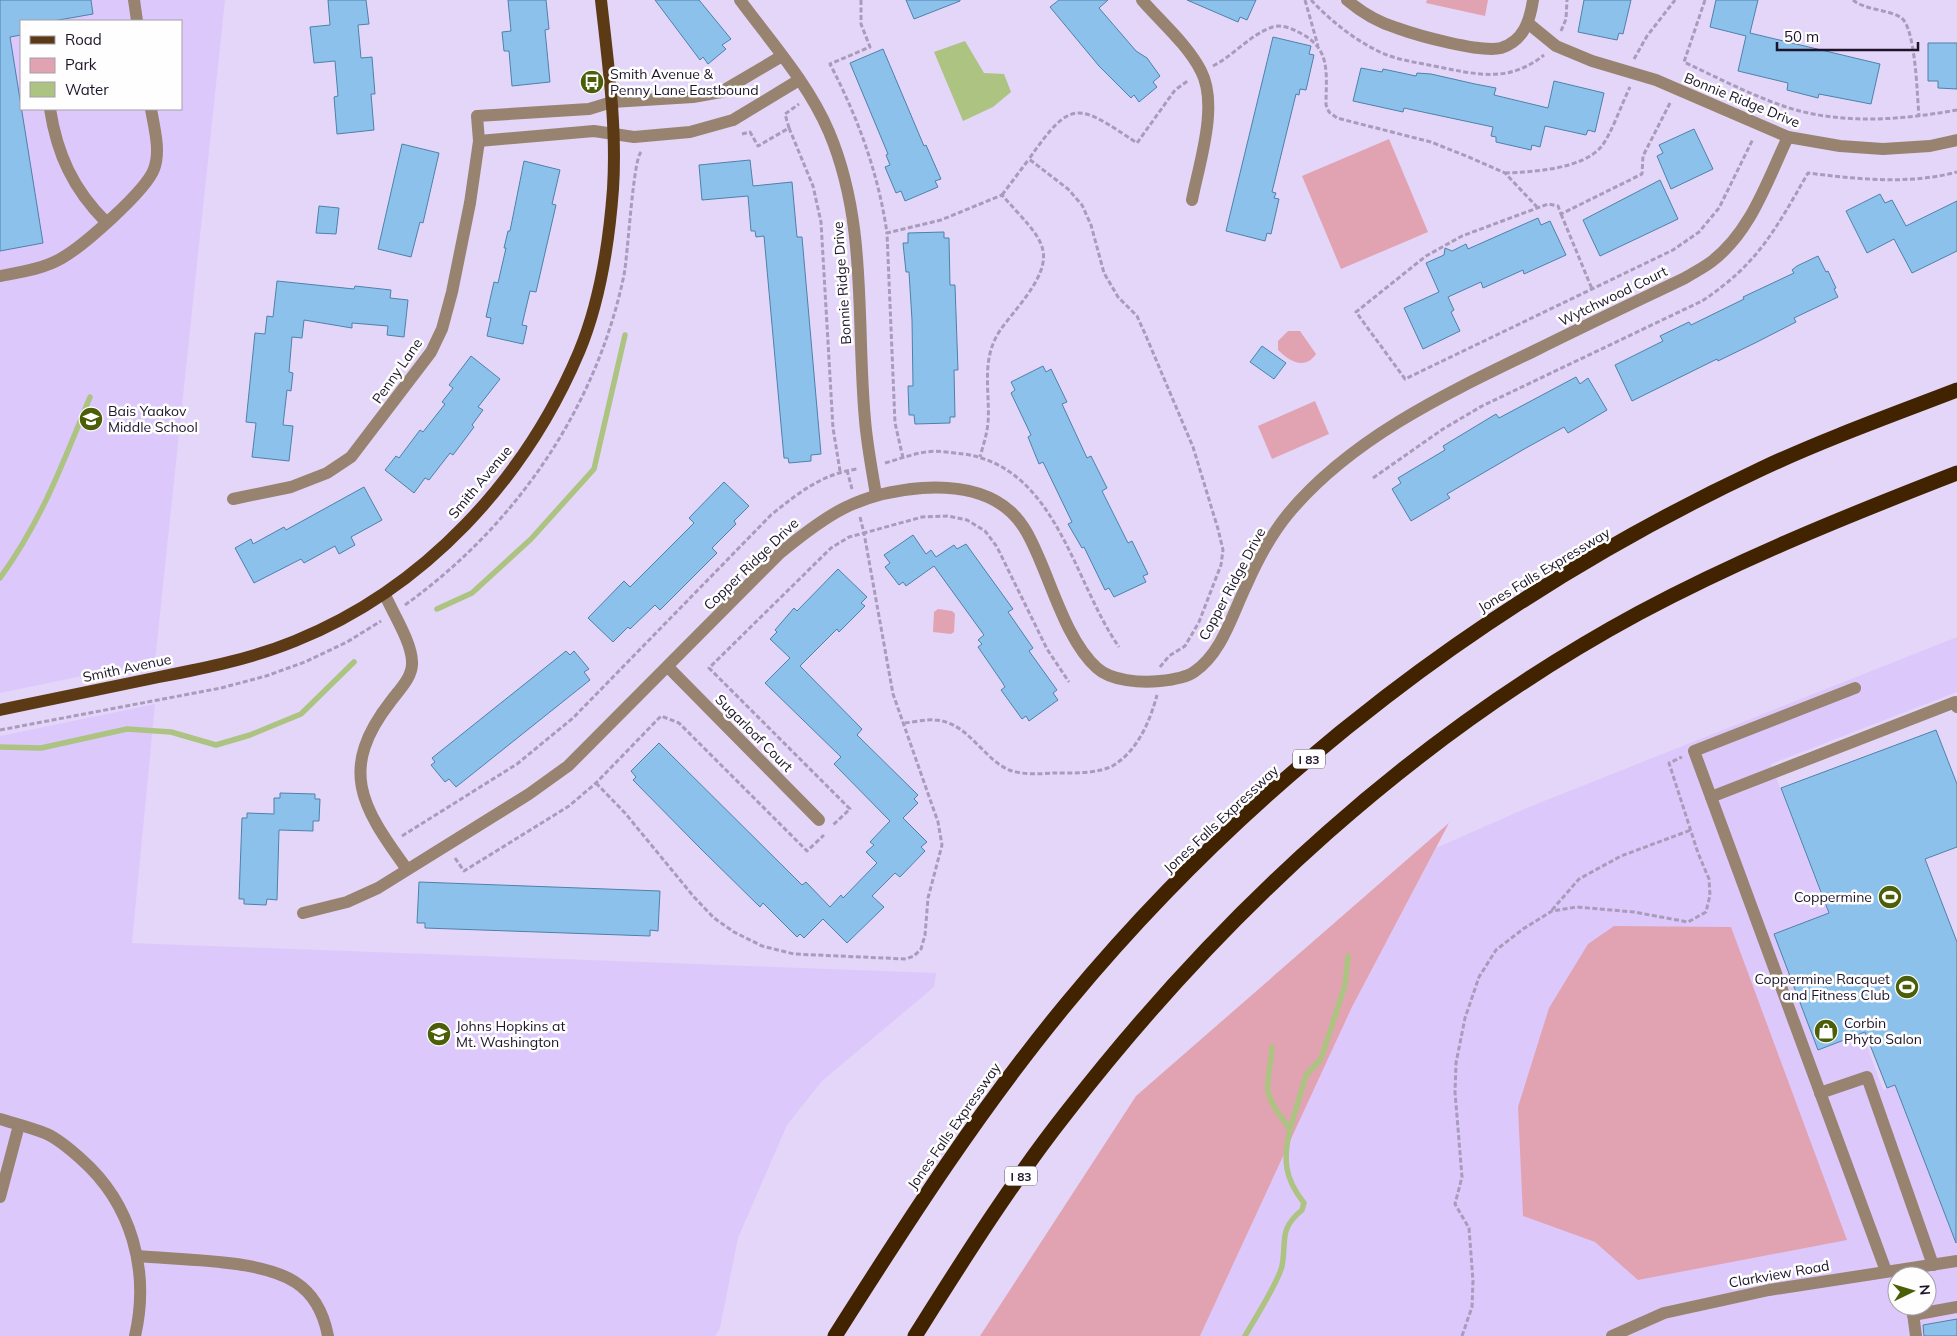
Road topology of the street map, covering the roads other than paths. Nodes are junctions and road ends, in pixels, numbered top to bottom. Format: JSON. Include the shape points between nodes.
{"nodes":[{"id":1,"x":134,"y":0,"type":"edge"},
{"id":2,"x":601,"y":0,"type":"edge"},
{"id":3,"x":740,"y":0,"type":"edge"},
{"id":4,"x":1142,"y":0,"type":"edge"},
{"id":5,"x":1347,"y":0,"type":"edge"},
{"id":6,"x":1533,"y":0,"type":"edge"},
{"id":7,"x":137,"y":20,"type":"edge"},
{"id":8,"x":1529,"y":24,"type":"junction"},
{"id":9,"x":782,"y":56,"type":"junction"},
{"id":10,"x":799,"y":80,"type":"junction"},
{"id":11,"x":612,"y":102,"type":"junction"},
{"id":12,"x":50,"y":110,"type":"edge"},
{"id":13,"x":151,"y":110,"type":"edge"},
{"id":14,"x":614,"y":134,"type":"junction"},
{"id":15,"x":1788,"y":138,"type":"junction"},
{"id":16,"x":1957,"y":140,"type":"edge"},
{"id":17,"x":479,"y":141,"type":"junction"},
{"id":18,"x":1192,"y":200,"type":"dead end"},
{"id":19,"x":106,"y":222,"type":"junction"},
{"id":20,"x":0,"y":276,"type":"edge"},
{"id":21,"x":1957,"y":390,"type":"edge"},
{"id":22,"x":1396,"y":424,"type":"joint"},
{"id":23,"x":1957,"y":473,"type":"edge"},
{"id":24,"x":876,"y":495,"type":"junction"},
{"id":25,"x":233,"y":499,"type":"dead end"},
{"id":26,"x":385,"y":595,"type":"junction"},
{"id":27,"x":668,"y":667,"type":"junction"},
{"id":28,"x":1855,"y":688,"type":"dead end"},
{"id":29,"x":1957,"y":707,"type":"edge"},
{"id":30,"x":0,"y":710,"type":"edge"},
{"id":31,"x":1710,"y":797,"type":"junction"},
{"id":32,"x":819,"y":820,"type":"dead end"},
{"id":33,"x":412,"y":865,"type":"junction"},
{"id":34,"x":303,"y":913,"type":"dead end"},
{"id":35,"x":1820,"y":1093,"type":"junction"},
{"id":36,"x":0,"y":1119,"type":"edge"},
{"id":37,"x":19,"y":1125,"type":"junction"},
{"id":38,"x":0,"y":1198,"type":"edge"},
{"id":39,"x":138,"y":1256,"type":"junction"},
{"id":40,"x":1957,"y":1261,"type":"edge"},
{"id":41,"x":1933,"y":1265,"type":"junction"},
{"id":42,"x":1929,"y":1266,"type":"edge"},
{"id":43,"x":1886,"y":1271,"type":"joint"},
{"id":44,"x":1957,"y":1307,"type":"edge"},
{"id":45,"x":1937,"y":1309,"type":"edge"},
{"id":46,"x":1914,"y":1316,"type":"edge"},
{"id":47,"x":135,"y":1336,"type":"edge"},
{"id":48,"x":328,"y":1336,"type":"edge"},
{"id":49,"x":835,"y":1336,"type":"edge"},
{"id":50,"x":915,"y":1336,"type":"edge"},
{"id":51,"x":1612,"y":1336,"type":"edge"},
{"id":52,"x":1916,"y":1336,"type":"edge"}],
"edges":[{"from":1,"to":7,"type":"street"},
{"from":2,"to":11,"type":"main road","name":"Smith Avenue"},
{"from":3,"to":9,"type":"street","name":"Bonnie Ridge Drive"},
{"from":4,"to":18,"type":"street","via":[[1192,56],[1202,72],[1207,126]]},
{"from":5,"to":8,"type":"street","via":[[1396,28],[1482,50],[1502,48],[1516,40]]},
{"from":6,"to":8,"type":"street"},
{"from":8,"to":15,"type":"street","name":"Bonnie Ridge Drive","via":[[1556,46],[1592,62],[1656,80]]},
{"from":9,"to":10,"type":"street","name":"Bonnie Ridge Drive"},
{"from":9,"to":11,"type":"street","via":[[721,92]]},
{"from":10,"to":14,"type":"street","via":[[733,120],[712,127],[634,137]]},
{"from":10,"to":24,"type":"street","name":"Bonnie Ridge Drive","via":[[828,130],[840,161],[851,206],[858,255],[865,420]]},
{"from":11,"to":14,"type":"main road","name":"Smith Avenue"},
{"from":11,"to":17,"type":"street","name":"Penny Lane","via":[[589,109],[476,116]]},
{"from":12,"to":19,"type":"street","via":[[54,138],[84,201]]},
{"from":13,"to":19,"type":"street","via":[[157,155],[154,169],[145,186]]},
{"from":14,"to":17,"type":"street","via":[[594,131]]},
{"from":14,"to":26,"type":"main road","name":"Smith Avenue","via":[[613,188],[596,299],[580,350],[553,408],[515,466],[475,515]]},
{"from":15,"to":16,"type":"street","name":"Bonnie Ridge Drive","via":[[1884,149],[1930,146]]},
{"from":15,"to":22,"type":"street","name":"Wytchwood Court","via":[[1749,220],[1711,262],[1685,278],[1480,377]]},
{"from":17,"to":25,"type":"street","name":"Penny Lane","via":[[452,292],[442,329],[431,352],[351,457],[326,473],[291,488]]},
{"from":19,"to":20,"type":"street","via":[[61,258],[40,268]]},
{"from":21,"to":49,"type":"highway","name":"Jones Falls Expressway","number":"I 83","via":[[1762,469],[1608,549],[1479,629],[1321,748],[1196,862],[1069,1001],[1005,1081],[944,1166]]},
{"from":22,"to":24,"type":"street","name":"Copper Ridge Drive","via":[[1339,464],[1287,515],[1264,550],[1215,651],[1194,672],[1158,681],[1120,679],[1099,670],[1075,640],[1028,534],[1012,513],[993,499],[944,487]]},
{"from":23,"to":50,"type":"highway","number":"I 83","via":[[1788,541],[1637,615],[1513,689],[1433,746],[1357,807],[1241,913],[1188,969],[1066,1112]]},
{"from":24,"to":27,"type":"street","name":"Copper Ridge Drive","via":[[844,506],[779,554]]},
{"from":26,"to":30,"type":"main road","name":"Smith Avenue","via":[[293,642],[243,659]]},
{"from":26,"to":33,"type":"street","via":[[412,662],[410,675],[374,723],[364,745],[361,785],[366,808],[376,827]]},
{"from":27,"to":32,"type":"street","name":"Sugarloaf Court"},
{"from":27,"to":33,"type":"street","name":"Copper Ridge Drive","via":[[568,766],[501,812]]},
{"from":28,"to":31,"type":"street","via":[[1694,751]]},
{"from":29,"to":31,"type":"street","via":[[1955,702]]},
{"from":31,"to":35,"type":"street"},
{"from":33,"to":34,"type":"street","name":"Copper Ridge Drive","via":[[378,888],[347,902]]},
{"from":35,"to":41,"type":"street","via":[[1867,1077]]},
{"from":35,"to":43,"type":"street"},
{"from":36,"to":37,"type":"street"},
{"from":37,"to":38,"type":"street"},
{"from":37,"to":39,"type":"street","via":[[65,1145],[90,1168],[114,1197],[129,1226]]},
{"from":39,"to":47,"type":"street","via":[[141,1295]]},
{"from":39,"to":48,"type":"street","via":[[240,1265],[276,1273],[295,1282],[309,1294],[319,1308]]},
{"from":40,"to":41,"type":"street","name":"Clarkview Road"},
{"from":41,"to":42,"type":"street","name":"Clarkview Road"},
{"from":43,"to":51,"type":"street","name":"Clarkview Road","via":[[1769,1290],[1664,1313]]},
{"from":44,"to":45,"type":"street"},
{"from":46,"to":52,"type":"street"}]}
